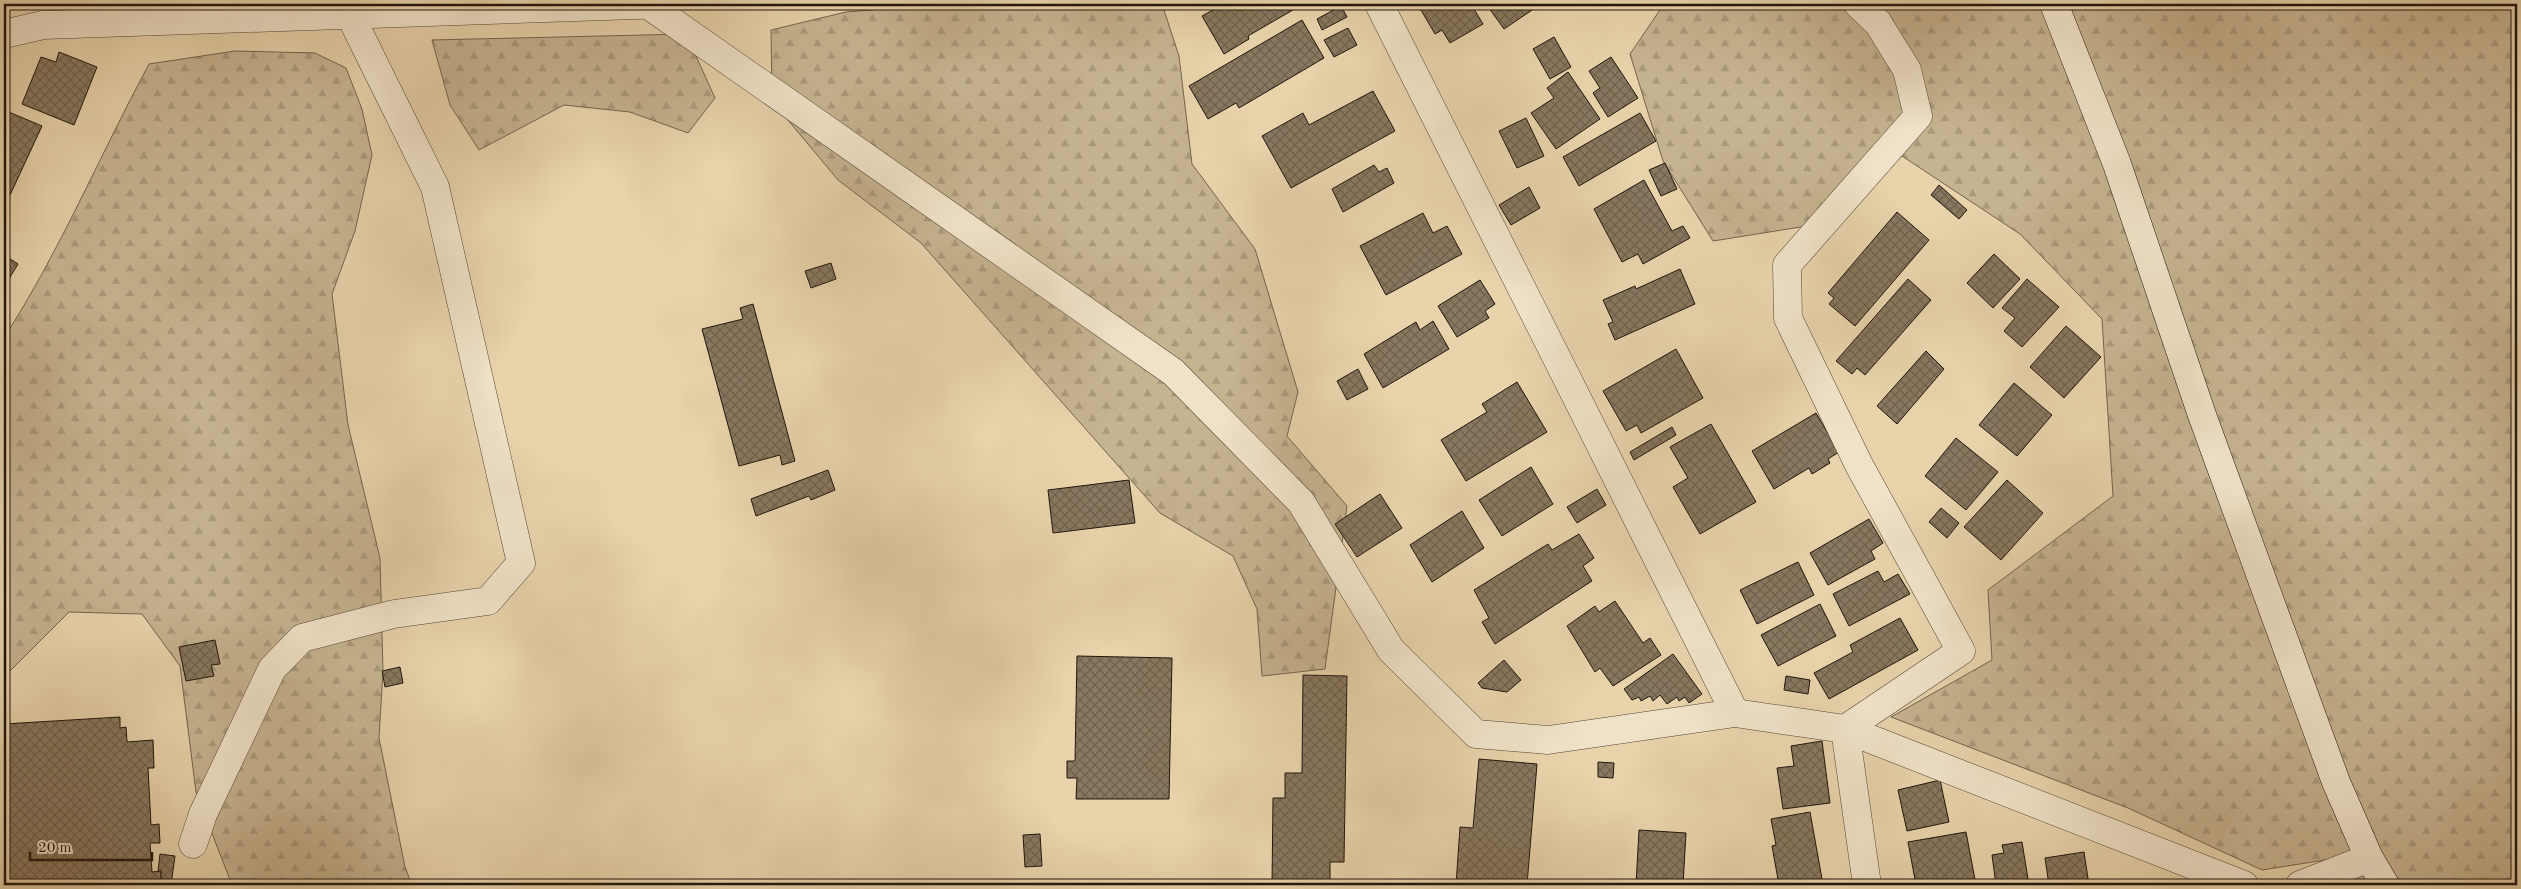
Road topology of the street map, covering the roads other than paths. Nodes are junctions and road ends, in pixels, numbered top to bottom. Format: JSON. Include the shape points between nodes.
{"nodes":[{"id":1,"x":62,"y":4,"type":"edge"},
{"id":2,"x":647,"y":4,"type":"edge"},
{"id":3,"x":666,"y":4,"type":"edge"},
{"id":4,"x":1379,"y":4,"type":"edge"},
{"id":5,"x":1858,"y":4,"type":"edge"},
{"id":6,"x":2054,"y":4,"type":"edge"},
{"id":7,"x":350,"y":15,"type":"junction"},
{"id":8,"x":43,"y":25,"type":"junction"},
{"id":9,"x":4,"y":34,"type":"edge"},
{"id":10,"x":1736,"y":713,"type":"junction"},
{"id":11,"x":1845,"y":729,"type":"junction"},
{"id":12,"x":193,"y":844,"type":"dead end"},
{"id":13,"x":2369,"y":858,"type":"junction"},
{"id":14,"x":1867,"y":885,"type":"edge"},
{"id":15,"x":2244,"y":885,"type":"edge"},
{"id":16,"x":2300,"y":885,"type":"edge"},
{"id":17,"x":2386,"y":885,"type":"edge"}],
"edges":[{"from":1,"to":8,"type":"street"},
{"from":2,"to":3,"type":"street"},
{"from":2,"to":7,"type":"street"},
{"from":2,"to":10,"type":"street","via":[[1173,372],[1301,502],[1391,650],[1476,734],[1548,740]]},
{"from":4,"to":10,"type":"street"},
{"from":5,"to":11,"type":"street","via":[[1878,23],[1907,70],[1918,116],[1787,265],[1788,318],[1860,465],[1961,651]]},
{"from":6,"to":13,"type":"street","via":[[2116,164],[2202,414],[2336,782]]},
{"from":7,"to":8,"type":"street"},
{"from":7,"to":12,"type":"street","via":[[436,187],[521,563],[488,600],[394,614],[302,638],[272,669],[203,814]]},
{"from":8,"to":9,"type":"street"},
{"from":10,"to":11,"type":"street"},
{"from":11,"to":14,"type":"street"},
{"from":11,"to":15,"type":"street"},
{"from":13,"to":16,"type":"street"},
{"from":13,"to":17,"type":"street"}]}
